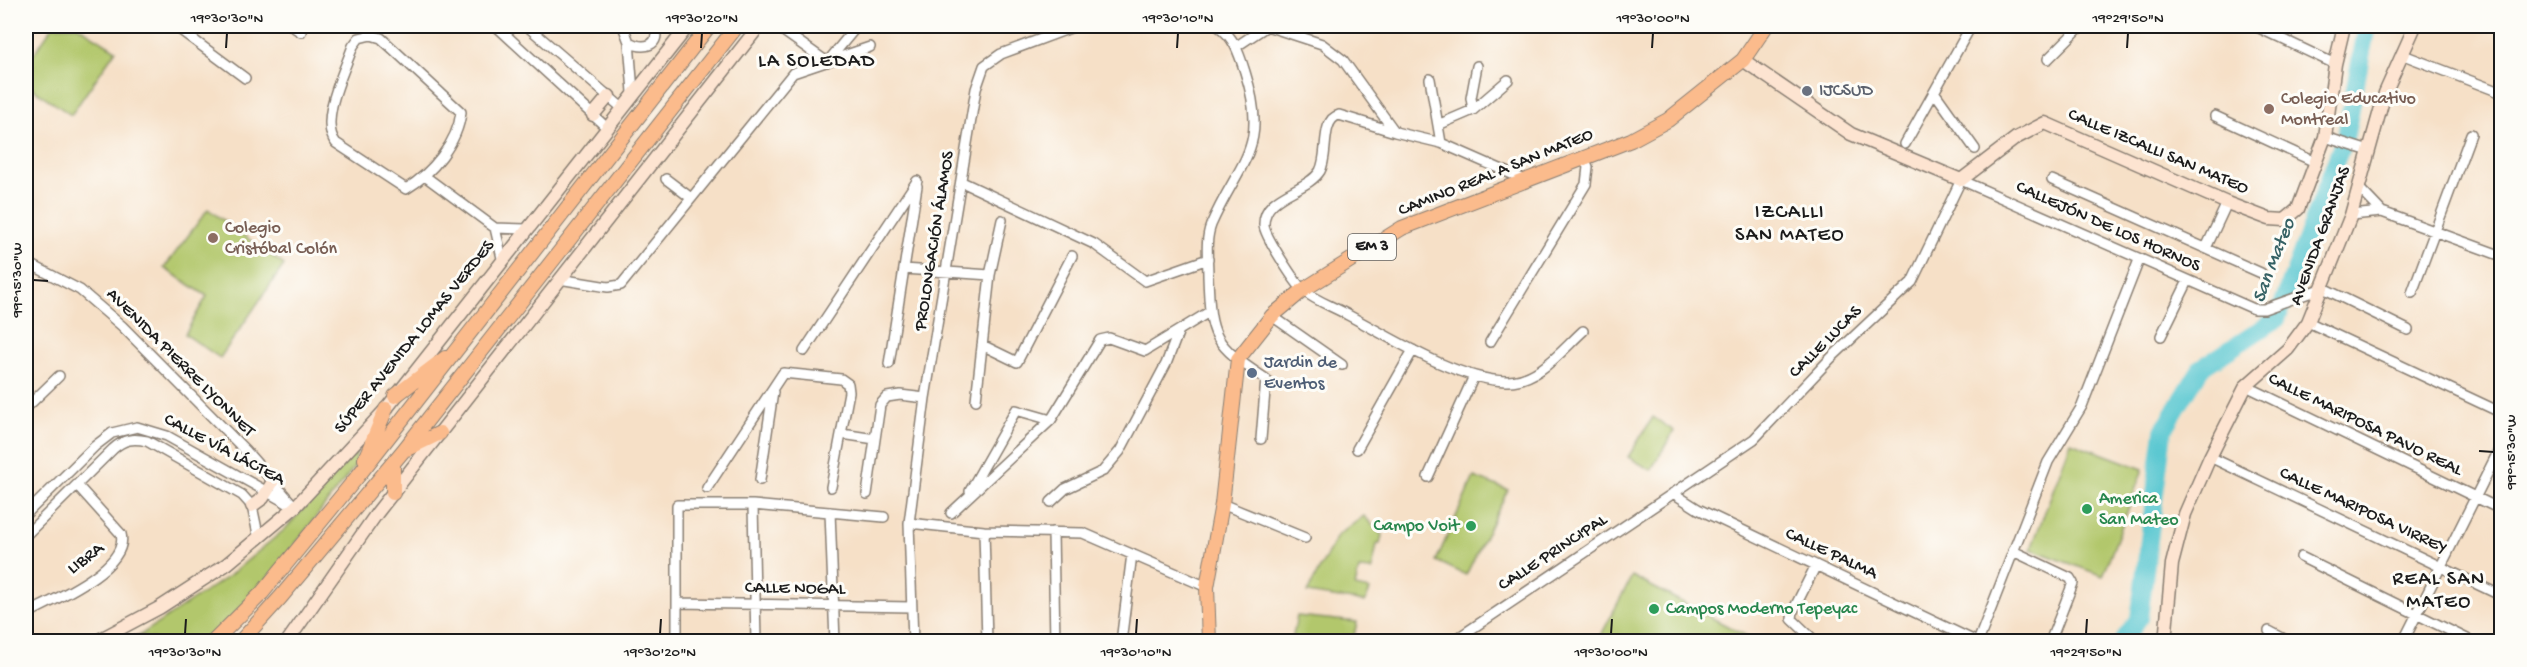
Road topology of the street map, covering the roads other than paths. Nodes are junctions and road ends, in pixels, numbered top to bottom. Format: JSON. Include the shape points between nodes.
{"nodes":[{"id":1,"x":175,"y":26,"type":"edge"},
{"id":2,"x":292,"y":26,"type":"edge"},
{"id":3,"x":496,"y":26,"type":"edge"},
{"id":4,"x":527,"y":26,"type":"edge"},
{"id":5,"x":623,"y":26,"type":"edge"},
{"id":6,"x":654,"y":26,"type":"edge"},
{"id":7,"x":688,"y":26,"type":"edge"},
{"id":8,"x":709,"y":26,"type":"edge"},
{"id":9,"x":736,"y":26,"type":"edge"},
{"id":10,"x":759,"y":26,"type":"edge"},
{"id":11,"x":857,"y":26,"type":"edge"},
{"id":12,"x":1076,"y":26,"type":"edge"},
{"id":13,"x":1218,"y":26,"type":"edge"},
{"id":14,"x":1766,"y":26,"type":"edge"},
{"id":15,"x":1971,"y":26,"type":"edge"},
{"id":16,"x":2081,"y":26,"type":"edge"},
{"id":17,"x":2255,"y":26,"type":"edge"},
{"id":18,"x":2344,"y":26,"type":"edge"},
{"id":19,"x":2415,"y":26,"type":"edge"},
{"id":20,"x":189,"y":30,"type":"edge"},
{"id":21,"x":782,"y":30,"type":"dead end"},
{"id":22,"x":301,"y":32,"type":"dead end"},
{"id":23,"x":629,"y":42,"type":"junction"},
{"id":24,"x":1237,"y":46,"type":"junction"},
{"id":25,"x":870,"y":47,"type":"dead end"},
{"id":26,"x":2401,"y":54,"type":"junction"},
{"id":27,"x":2048,"y":59,"type":"dead end"},
{"id":28,"x":1743,"y":60,"type":"junction"},
{"id":29,"x":827,"y":62,"type":"junction"},
{"id":30,"x":2335,"y":64,"type":"junction"},
{"id":31,"x":1477,"y":66,"type":"dead end"},
{"id":32,"x":245,"y":78,"type":"dead end"},
{"id":33,"x":1430,"y":79,"type":"dead end"},
{"id":34,"x":1508,"y":80,"type":"dead end"},
{"id":35,"x":633,"y":92,"type":"junction"},
{"id":36,"x":1935,"y":93,"type":"junction"},
{"id":37,"x":2502,"y":93,"type":"edge"},
{"id":38,"x":609,"y":96,"type":"junction"},
{"id":39,"x":621,"y":107,"type":"junction"},
{"id":40,"x":1473,"y":110,"type":"junction"},
{"id":41,"x":593,"y":115,"type":"junction"},
{"id":42,"x":2215,"y":116,"type":"dead end"},
{"id":43,"x":1438,"y":125,"type":"junction"},
{"id":44,"x":606,"y":127,"type":"junction"},
{"id":45,"x":1395,"y":132,"type":"junction"},
{"id":46,"x":2471,"y":134,"type":"dead end"},
{"id":47,"x":2329,"y":139,"type":"junction"},
{"id":48,"x":1441,"y":143,"type":"junction"},
{"id":49,"x":1905,"y":144,"type":"dead end"},
{"id":50,"x":1975,"y":149,"type":"dead end"},
{"id":51,"x":2365,"y":149,"type":"junction"},
{"id":52,"x":1584,"y":157,"type":"junction"},
{"id":53,"x":2315,"y":162,"type":"junction"},
{"id":54,"x":426,"y":177,"type":"junction"},
{"id":55,"x":666,"y":179,"type":"dead end"},
{"id":56,"x":1523,"y":179,"type":"junction"},
{"id":57,"x":1960,"y":180,"type":"junction"},
{"id":58,"x":2052,"y":180,"type":"dead end"},
{"id":59,"x":962,"y":182,"type":"junction"},
{"id":60,"x":2359,"y":188,"type":"junction"},
{"id":61,"x":691,"y":198,"type":"junction"},
{"id":62,"x":2227,"y":203,"type":"junction"},
{"id":63,"x":2382,"y":212,"type":"junction"},
{"id":64,"x":2350,"y":215,"type":"junction"},
{"id":65,"x":1002,"y":220,"type":"dead end"},
{"id":66,"x":495,"y":228,"type":"junction"},
{"id":67,"x":526,"y":229,"type":"junction"},
{"id":68,"x":2436,"y":230,"type":"junction"},
{"id":69,"x":2206,"y":248,"type":"junction"},
{"id":70,"x":1072,"y":256,"type":"dead end"},
{"id":71,"x":2502,"y":256,"type":"edge"},
{"id":72,"x":502,"y":258,"type":"junction"},
{"id":73,"x":1208,"y":259,"type":"junction"},
{"id":74,"x":2139,"y":260,"type":"junction"},
{"id":75,"x":26,"y":262,"type":"edge"},
{"id":76,"x":904,"y":269,"type":"junction"},
{"id":77,"x":948,"y":272,"type":"junction"},
{"id":78,"x":2261,"y":273,"type":"dead end"},
{"id":79,"x":990,"y":275,"type":"junction"},
{"id":80,"x":558,"y":279,"type":"junction"},
{"id":81,"x":2188,"y":281,"type":"junction"},
{"id":82,"x":2323,"y":288,"type":"junction"},
{"id":83,"x":1303,"y":290,"type":"junction"},
{"id":84,"x":2412,"y":293,"type":"dead end"},
{"id":85,"x":1209,"y":312,"type":"junction"},
{"id":86,"x":1272,"y":316,"type":"junction"},
{"id":87,"x":2308,"y":322,"type":"junction"},
{"id":88,"x":2408,"y":330,"type":"dead end"},
{"id":89,"x":1583,"y":331,"type":"dead end"},
{"id":90,"x":1178,"y":333,"type":"junction"},
{"id":91,"x":2161,"y":336,"type":"dead end"},
{"id":92,"x":1490,"y":342,"type":"dead end"},
{"id":93,"x":982,"y":345,"type":"junction"},
{"id":94,"x":460,"y":346,"type":"junction"},
{"id":95,"x":1413,"y":350,"type":"junction"},
{"id":96,"x":804,"y":351,"type":"dead end"},
{"id":97,"x":1238,"y":359,"type":"junction"},
{"id":98,"x":889,"y":364,"type":"dead end"},
{"id":99,"x":1342,"y":366,"type":"dead end"},
{"id":100,"x":59,"y":376,"type":"dead end"},
{"id":101,"x":1474,"y":376,"type":"junction"},
{"id":102,"x":2246,"y":386,"type":"junction"},
{"id":103,"x":773,"y":390,"type":"junction"},
{"id":104,"x":395,"y":396,"type":"junction"},
{"id":105,"x":926,"y":398,"type":"junction"},
{"id":106,"x":976,"y":400,"type":"dead end"},
{"id":107,"x":26,"y":408,"type":"edge"},
{"id":108,"x":386,"y":409,"type":"junction"},
{"id":109,"x":2502,"y":413,"type":"edge"},
{"id":110,"x":1051,"y":420,"type":"junction"},
{"id":111,"x":440,"y":433,"type":"junction"},
{"id":112,"x":842,"y":434,"type":"junction"},
{"id":113,"x":875,"y":439,"type":"junction"},
{"id":114,"x":1261,"y":439,"type":"dead end"},
{"id":115,"x":2502,"y":444,"type":"edge"},
{"id":116,"x":1358,"y":448,"type":"dead end"},
{"id":117,"x":403,"y":451,"type":"junction"},
{"id":118,"x":2210,"y":457,"type":"junction"},
{"id":119,"x":393,"y":464,"type":"junction"},
{"id":120,"x":358,"y":476,"type":"junction"},
{"id":121,"x":1428,"y":477,"type":"dead end"},
{"id":122,"x":760,"y":480,"type":"dead end"},
{"id":123,"x":77,"y":485,"type":"junction"},
{"id":124,"x":831,"y":487,"type":"dead end"},
{"id":125,"x":269,"y":488,"type":"junction"},
{"id":126,"x":707,"y":488,"type":"dead end"},
{"id":127,"x":393,"y":493,"type":"junction"},
{"id":128,"x":1673,"y":493,"type":"junction"},
{"id":129,"x":867,"y":494,"type":"dead end"},
{"id":130,"x":2474,"y":497,"type":"junction"},
{"id":131,"x":964,"y":501,"type":"junction"},
{"id":132,"x":1051,"y":502,"type":"dead end"},
{"id":133,"x":1222,"y":504,"type":"junction"},
{"id":134,"x":252,"y":506,"type":"junction"},
{"id":135,"x":753,"y":506,"type":"junction"},
{"id":136,"x":295,"y":507,"type":"junction"},
{"id":137,"x":2502,"y":510,"type":"edge"},
{"id":138,"x":830,"y":512,"type":"junction"},
{"id":139,"x":951,"y":513,"type":"dead end"},
{"id":140,"x":26,"y":514,"type":"edge"},
{"id":141,"x":884,"y":517,"type":"dead end"},
{"id":142,"x":909,"y":523,"type":"junction"},
{"id":143,"x":984,"y":531,"type":"junction"},
{"id":144,"x":1053,"y":532,"type":"junction"},
{"id":145,"x":26,"y":535,"type":"edge"},
{"id":146,"x":1305,"y":538,"type":"dead end"},
{"id":147,"x":259,"y":539,"type":"junction"},
{"id":148,"x":2013,"y":551,"type":"junction"},
{"id":149,"x":1132,"y":554,"type":"junction"},
{"id":150,"x":2301,"y":557,"type":"dead end"},
{"id":151,"x":1816,"y":565,"type":"junction"},
{"id":152,"x":2440,"y":566,"type":"junction"},
{"id":153,"x":1207,"y":587,"type":"junction"},
{"id":154,"x":2502,"y":596,"type":"edge"},
{"id":155,"x":678,"y":603,"type":"junction"},
{"id":156,"x":755,"y":605,"type":"junction"},
{"id":157,"x":835,"y":607,"type":"junction"},
{"id":158,"x":911,"y":607,"type":"junction"},
{"id":159,"x":26,"y":614,"type":"edge"},
{"id":160,"x":2417,"y":614,"type":"junction"},
{"id":161,"x":2269,"y":631,"type":"dead end"},
{"id":162,"x":97,"y":641,"type":"edge"},
{"id":163,"x":144,"y":642,"type":"edge"},
{"id":164,"x":213,"y":642,"type":"edge"},
{"id":165,"x":240,"y":642,"type":"edge"},
{"id":166,"x":286,"y":642,"type":"edge"},
{"id":167,"x":677,"y":642,"type":"edge"},
{"id":168,"x":756,"y":642,"type":"edge"},
{"id":169,"x":835,"y":642,"type":"edge"},
{"id":170,"x":914,"y":642,"type":"edge"},
{"id":171,"x":987,"y":642,"type":"edge"},
{"id":172,"x":1054,"y":642,"type":"edge"},
{"id":173,"x":1120,"y":642,"type":"edge"},
{"id":174,"x":1209,"y":642,"type":"edge"},
{"id":175,"x":1452,"y":642,"type":"edge"},
{"id":176,"x":1816,"y":642,"type":"edge"},
{"id":177,"x":1978,"y":642,"type":"edge"},
{"id":178,"x":2050,"y":642,"type":"edge"},
{"id":179,"x":2165,"y":642,"type":"edge"},
{"id":180,"x":2290,"y":642,"type":"edge"},
{"id":181,"x":2403,"y":642,"type":"edge"},
{"id":182,"x":2473,"y":642,"type":"edge"}],
"edges":[{"from":1,"to":20,"type":"street"},
{"from":2,"to":22,"type":"street"},
{"from":3,"to":41,"type":"street"},
{"from":4,"to":38,"type":"street"},
{"from":5,"to":23,"type":"street"},
{"from":6,"to":23,"type":"street","via":[[654,42],[649,46]]},
{"from":7,"to":35,"type":"main road","name":"SÚPER AVENIDA LOMAS VERDES"},
{"from":8,"to":94,"type":"main road"},
{"from":9,"to":117,"type":"main road"},
{"from":10,"to":80,"type":"main road"},
{"from":11,"to":29,"type":"street"},
{"from":12,"to":59,"type":"street","name":"PROLONGACIÓN ÁLAMOS","via":[[1001,54],[984,66],[976,89]]},
{"from":13,"to":24,"type":"street"},
{"from":14,"to":28,"type":"main road","name":"CAMINO REAL A SAN MATEO","number":"EM 3"},
{"from":15,"to":36,"type":"street"},
{"from":16,"to":27,"type":"street"},
{"from":17,"to":30,"type":"street"},
{"from":18,"to":30,"type":"main road"},
{"from":19,"to":26,"type":"main road","name":"AVENIDA GRANJAS"},
{"from":20,"to":32,"type":"street"},
{"from":21,"to":29,"type":"street"},
{"from":23,"to":35,"type":"street"},
{"from":24,"to":45,"type":"street","via":[[1267,26],[1322,44],[1343,60]]},
{"from":24,"to":73,"type":"street","via":[[1256,118],[1253,143],[1210,227]]},
{"from":25,"to":29,"type":"street"},
{"from":26,"to":37,"type":"street"},
{"from":26,"to":51,"type":"main road","name":"AVENIDA GRANJAS"},
{"from":28,"to":52,"type":"main road","name":"CAMINO REAL A SAN MATEO","number":"EM 3","via":[[1668,120],[1631,140]]},
{"from":28,"to":57,"type":"main road","via":[[1851,134]]},
{"from":29,"to":61,"type":"street","via":[[794,73]]},
{"from":30,"to":47,"type":"main road"},
{"from":31,"to":40,"type":"street"},
{"from":33,"to":43,"type":"street"},
{"from":34,"to":40,"type":"street"},
{"from":35,"to":39,"type":"main road","name":"SÚPER AVENIDA LOMAS VERDES"},
{"from":36,"to":49,"type":"street"},
{"from":36,"to":50,"type":"street"},
{"from":38,"to":39,"type":"street"},
{"from":38,"to":41,"type":"main road"},
{"from":39,"to":44,"type":"main road","name":"SÚPER AVENIDA LOMAS VERDES"},
{"from":40,"to":43,"type":"street"},
{"from":41,"to":44,"type":"street"},
{"from":42,"to":53,"type":"street"},
{"from":43,"to":48,"type":"street"},
{"from":44,"to":67,"type":"main road","name":"SÚPER AVENIDA LOMAS VERDES"},
{"from":45,"to":48,"type":"street"},
{"from":45,"to":83,"type":"street","via":[[1339,115],[1333,117],[1328,123],[1325,163],[1317,175],[1273,203],[1264,227]]},
{"from":46,"to":68,"type":"street"},
{"from":47,"to":51,"type":"street"},
{"from":47,"to":53,"type":"main road"},
{"from":48,"to":56,"type":"street"},
{"from":51,"to":60,"type":"main road","name":"AVENIDA GRANJAS"},
{"from":52,"to":56,"type":"main road","name":"CAMINO REAL A SAN MATEO","number":"EM 3"},
{"from":52,"to":92,"type":"street","via":[[1588,167],[1586,184]]},
{"from":53,"to":62,"type":"main road","name":"CALLE IZCALLI SAN MATEO","via":[[2298,209],[2285,220],[2269,219]]},
{"from":54,"to":54,"type":"street","via":[[453,138],[462,112],[381,38],[359,38],[331,109],[332,137],[406,189]]},
{"from":54,"to":66,"type":"street"},
{"from":55,"to":61,"type":"street"},
{"from":56,"to":83,"type":"main road","name":"CAMINO REAL A SAN MATEO","number":"EM 3","via":[[1402,228]]},
{"from":57,"to":62,"type":"main road","name":"CALLE IZCALLI SAN MATEO","via":[[2016,138],[2045,123]]},
{"from":57,"to":74,"type":"street","name":"CALLEJÓN DE LOS HORNOS"},
{"from":57,"to":128,"type":"street","name":"CALLE LUCAS","via":[[1912,282],[1831,358],[1754,439]]},
{"from":58,"to":69,"type":"street"},
{"from":59,"to":73,"type":"street","via":[[1094,244],[1145,281]]},
{"from":59,"to":77,"type":"street","name":"PROLONGACIÓN ÁLAMOS"},
{"from":60,"to":63,"type":"street"},
{"from":60,"to":64,"type":"main road","name":"AVENIDA GRANJAS"},
{"from":61,"to":80,"type":"street","via":[[621,285],[608,287]]},
{"from":62,"to":69,"type":"street"},
{"from":63,"to":64,"type":"street"},
{"from":63,"to":68,"type":"street"},
{"from":64,"to":82,"type":"main road","name":"AVENIDA GRANJAS"},
{"from":65,"to":79,"type":"street"},
{"from":66,"to":67,"type":"street"},
{"from":66,"to":72,"type":"street"},
{"from":67,"to":72,"type":"main road","name":"SÚPER AVENIDA LOMAS VERDES"},
{"from":68,"to":71,"type":"street"},
{"from":68,"to":84,"type":"street"},
{"from":69,"to":78,"type":"street"},
{"from":70,"to":93,"type":"street","via":[[1017,362]]},
{"from":72,"to":104,"type":"main road","name":"SÚPER AVENIDA LOMAS VERDES"},
{"from":73,"to":85,"type":"street"},
{"from":74,"to":81,"type":"street","name":"CALLEJÓN DE LOS HORNOS"},
{"from":74,"to":148,"type":"street","via":[[2082,406],[2048,462]]},
{"from":75,"to":125,"type":"street","name":"AVENIDA PIERRE LYONNET","via":[[99,304],[246,451]]},
{"from":76,"to":77,"type":"street"},
{"from":76,"to":96,"type":"street","via":[[917,181]]},
{"from":76,"to":98,"type":"street"},
{"from":77,"to":79,"type":"street"},
{"from":77,"to":105,"type":"street","name":"PROLONGACIÓN ÁLAMOS"},
{"from":79,"to":93,"type":"street"},
{"from":80,"to":111,"type":"main road"},
{"from":81,"to":82,"type":"street","name":"CALLEJÓN DE LOS HORNOS","via":[[2254,309]]},
{"from":81,"to":91,"type":"street"},
{"from":82,"to":87,"type":"main road","name":"AVENIDA GRANJAS"},
{"from":82,"to":88,"type":"street"},
{"from":83,"to":86,"type":"main road","name":"CAMINO REAL A SAN MATEO","number":"EM 3"},
{"from":83,"to":95,"type":"street"},
{"from":85,"to":90,"type":"street"},
{"from":85,"to":97,"type":"street","via":[[1217,339]]},
{"from":86,"to":97,"type":"main road","name":"CAMINO REAL A SAN MATEO","number":"EM 3"},
{"from":86,"to":99,"type":"street"},
{"from":87,"to":102,"type":"main road","name":"AVENIDA GRANJAS","via":[[2288,349]]},
{"from":87,"to":109,"type":"street"},
{"from":89,"to":101,"type":"street","via":[[1532,377],[1507,381]]},
{"from":90,"to":110,"type":"street","via":[[1145,351],[1109,338],[1100,340]]},
{"from":90,"to":132,"type":"street","via":[[1120,451],[1103,471],[1065,489]]},
{"from":93,"to":106,"type":"street"},
{"from":94,"to":104,"type":"main road"},
{"from":94,"to":120,"type":"main road"},
{"from":95,"to":101,"type":"street"},
{"from":95,"to":116,"type":"street"},
{"from":97,"to":114,"type":"street","via":[[1266,379]]},
{"from":97,"to":133,"type":"main road"},
{"from":100,"to":107,"type":"street"},
{"from":101,"to":121,"type":"street"},
{"from":102,"to":118,"type":"main road","name":"AVENIDA GRANJAS"},
{"from":102,"to":130,"type":"street","name":"CALLE MARIPOSA PAVO REAL"},
{"from":103,"to":112,"type":"street","via":[[783,373],[841,379],[848,384],[849,392]]},
{"from":103,"to":122,"type":"street"},
{"from":103,"to":126,"type":"street"},
{"from":104,"to":108,"type":"main road","name":"SÚPER AVENIDA LOMAS VERDES"},
{"from":105,"to":113,"type":"street","via":[[887,397],[880,405]]},
{"from":105,"to":142,"type":"street","name":"PROLONGACIÓN ÁLAMOS"},
{"from":108,"to":120,"type":"main road"},
{"from":108,"to":136,"type":"main road","name":"SÚPER AVENIDA LOMAS VERDES"},
{"from":110,"to":131,"type":"street"},
{"from":110,"to":131,"type":"street","via":[[1016,410]]},
{"from":111,"to":117,"type":"main road"},
{"from":111,"to":127,"type":"main road"},
{"from":112,"to":113,"type":"street"},
{"from":112,"to":124,"type":"street"},
{"from":113,"to":129,"type":"street"},
{"from":115,"to":130,"type":"street"},
{"from":117,"to":119,"type":"main road"},
{"from":118,"to":152,"type":"street","name":"CALLE MARIPOSA VIRREY"},
{"from":118,"to":179,"type":"main road","name":"AVENIDA GRANJAS","via":[[2177,537]]},
{"from":119,"to":127,"type":"main road"},
{"from":119,"to":165,"type":"main road"},
{"from":120,"to":164,"type":"main road","via":[[262,593]]},
{"from":123,"to":134,"type":"street","name":"CALLE VÍA LÁCTEA","via":[[123,440],[137,439],[242,495]]},
{"from":123,"to":145,"type":"street","name":"CALLE VÍA LÁCTEA"},
{"from":123,"to":159,"type":"street","name":"LIBRA","via":[[121,534],[122,548],[114,560],[78,587]]},
{"from":125,"to":134,"type":"main road"},
{"from":125,"to":136,"type":"street","name":"AVENIDA PIERRE LYONNET"},
{"from":125,"to":140,"type":"street","name":"CALLE VÍA LÁCTEA","via":[[167,436],[137,427],[123,428],[103,440]]},
{"from":127,"to":166,"type":"main road"},
{"from":128,"to":151,"type":"street","name":"CALLE PALMA","via":[[1698,509]]},
{"from":128,"to":175,"type":"street","name":"CALLE PRINCIPAL"},
{"from":130,"to":137,"type":"street","name":"CALLE MARIPOSA PAVO REAL"},
{"from":130,"to":152,"type":"street"},
{"from":131,"to":139,"type":"street"},
{"from":133,"to":146,"type":"street"},
{"from":133,"to":153,"type":"main road"},
{"from":134,"to":147,"type":"street","name":"CALLE VÍA LÁCTEA"},
{"from":135,"to":138,"type":"street"},
{"from":135,"to":155,"type":"street","via":[[674,501]]},
{"from":135,"to":156,"type":"street"},
{"from":136,"to":147,"type":"main road","name":"SÚPER AVENIDA LOMAS VERDES"},
{"from":138,"to":141,"type":"street"},
{"from":138,"to":157,"type":"street"},
{"from":142,"to":143,"type":"street"},
{"from":142,"to":158,"type":"street","name":"PROLONGACIÓN ÁLAMOS"},
{"from":143,"to":144,"type":"street"},
{"from":143,"to":171,"type":"street"},
{"from":144,"to":149,"type":"street","via":[[1083,533]]},
{"from":144,"to":172,"type":"street"},
{"from":147,"to":162,"type":"main road","name":"SÚPER AVENIDA LOMAS VERDES","via":[[159,609]]},
{"from":148,"to":177,"type":"street"},
{"from":148,"to":178,"type":"street","via":[[2073,583]]},
{"from":149,"to":153,"type":"street"},
{"from":149,"to":173,"type":"street"},
{"from":150,"to":160,"type":"street"},
{"from":151,"to":176,"type":"street","via":[[1792,619]]},
{"from":151,"to":177,"type":"street","name":"CALLE PALMA"},
{"from":152,"to":154,"type":"street","name":"CALLE MARIPOSA VIRREY"},
{"from":152,"to":160,"type":"street"},
{"from":153,"to":174,"type":"main road"},
{"from":155,"to":156,"type":"street","name":"CALLE NOGAL"},
{"from":155,"to":167,"type":"street"},
{"from":156,"to":157,"type":"street","name":"CALLE NOGAL"},
{"from":156,"to":168,"type":"street"},
{"from":157,"to":158,"type":"street","name":"CALLE NOGAL"},
{"from":157,"to":169,"type":"street"},
{"from":158,"to":170,"type":"street","name":"PROLONGACIÓN ÁLAMOS"},
{"from":160,"to":181,"type":"street"},
{"from":160,"to":182,"type":"street"},
{"from":161,"to":180,"type":"street"},
{"from":162,"to":163,"type":"main road"}]}
